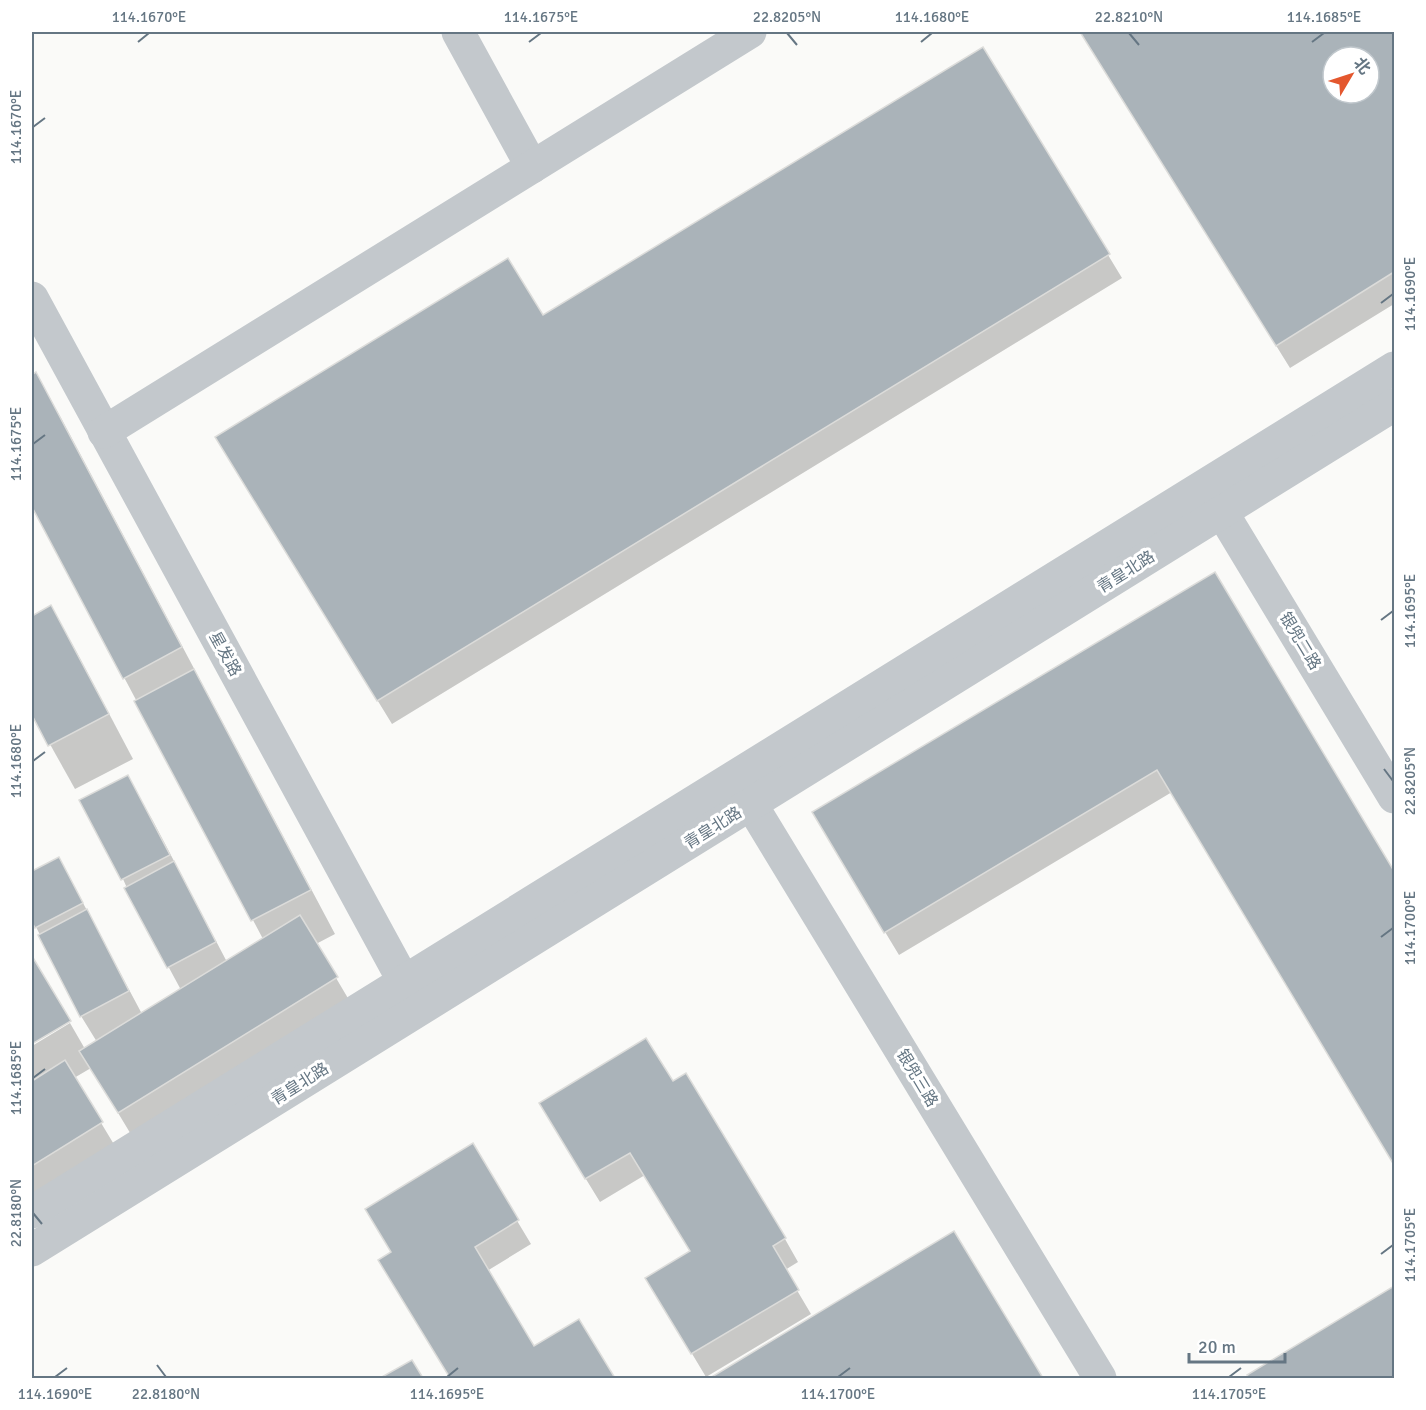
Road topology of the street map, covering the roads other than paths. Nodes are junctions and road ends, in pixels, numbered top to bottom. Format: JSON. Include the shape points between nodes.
{"nodes":[{"id":1,"x":458,"y":32,"type":"edge"},
{"id":2,"x":750,"y":32,"type":"edge"},
{"id":3,"x":532,"y":167,"type":"junction"},
{"id":4,"x":32,"y":298,"type":"edge"},
{"id":5,"x":1395,"y":368,"type":"edge"},
{"id":6,"x":1395,"y":405,"type":"edge"},
{"id":7,"x":104,"y":432,"type":"junction"},
{"id":8,"x":1214,"y":499,"type":"junction"},
{"id":9,"x":735,"y":777,"type":"junction"},
{"id":10,"x":1395,"y":797,"type":"edge"},
{"id":11,"x":751,"y":804,"type":"junction"},
{"id":12,"x":404,"y":981,"type":"junction"},
{"id":13,"x":419,"y":1010,"type":"junction"},
{"id":14,"x":32,"y":1212,"type":"edge"},
{"id":15,"x":32,"y":1250,"type":"edge"},
{"id":16,"x":1100,"y":1378,"type":"edge"}],
"edges":[{"from":1,"to":3,"type":"street"},
{"from":2,"to":3,"type":"street"},
{"from":3,"to":7,"type":"street"},
{"from":4,"to":7,"type":"street","name":"星发路"},
{"from":5,"to":8,"type":"street","name":"青皇北路"},
{"from":6,"to":8,"type":"street","name":"青皇北路"},
{"from":7,"to":12,"type":"street","name":"星发路"},
{"from":8,"to":9,"type":"street","name":"青皇北路"},
{"from":8,"to":10,"type":"street","name":"银兜二路"},
{"from":8,"to":11,"type":"street","name":"青皇北路"},
{"from":9,"to":11,"type":"street","name":"银兜三路"},
{"from":9,"to":12,"type":"street","name":"青皇北路"},
{"from":11,"to":13,"type":"street","name":"青皇北路"},
{"from":11,"to":16,"type":"street","name":"银兜三路"},
{"from":12,"to":13,"type":"street","name":"星发路"},
{"from":12,"to":14,"type":"street","name":"青皇北路"},
{"from":13,"to":15,"type":"street","name":"青皇北路"}]}
